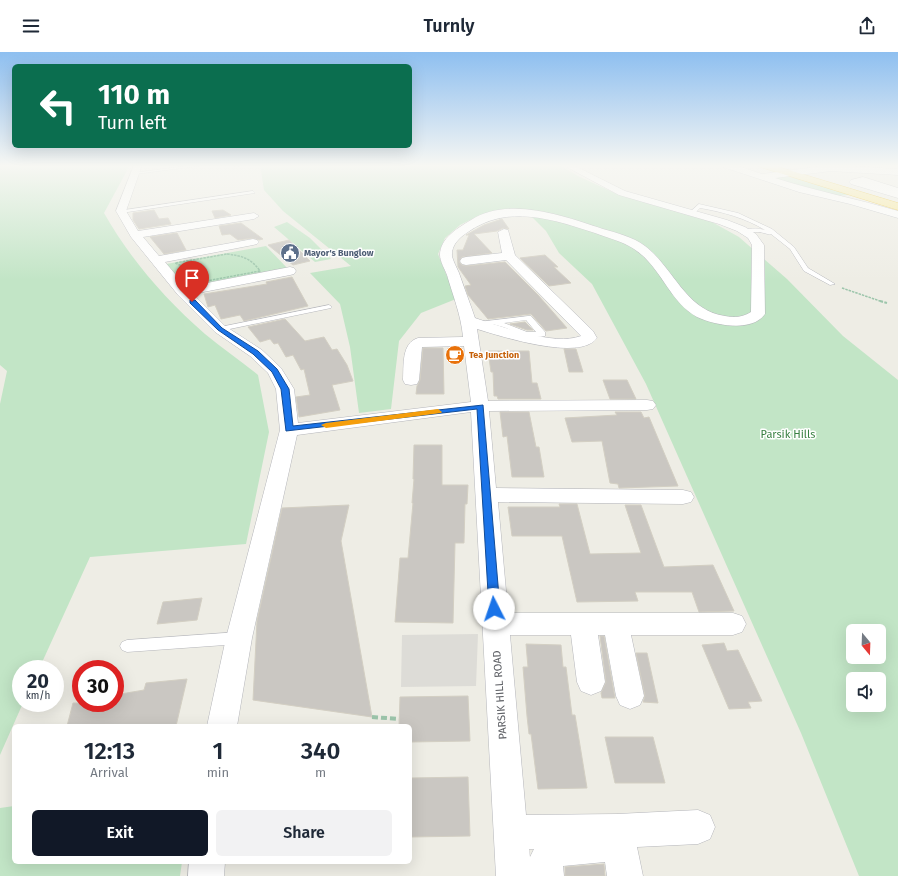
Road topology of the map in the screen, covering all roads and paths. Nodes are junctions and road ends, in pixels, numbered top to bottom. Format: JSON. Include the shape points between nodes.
{"nodes":[{"id":1,"x":125,"y":203,"type":"edge"},
{"id":2,"x":174,"y":203,"type":"edge"},
{"id":3,"x":659,"y":203,"type":"edge"},
{"id":4,"x":862,"y":203,"type":"edge"},
{"id":5,"x":887,"y":203,"type":"edge"},
{"id":6,"x":898,"y":207,"type":"edge"},
{"id":7,"x":122,"y":211,"type":"junction"},
{"id":8,"x":692,"y":213,"type":"junction"},
{"id":9,"x":898,"y":215,"type":"edge"},
{"id":10,"x":254,"y":216,"type":"dead end"},
{"id":11,"x":743,"y":230,"type":"junction"},
{"id":12,"x":504,"y":232,"type":"dead end"},
{"id":13,"x":774,"y":234,"type":"junction"},
{"id":14,"x":135,"y":235,"type":"junction"},
{"id":15,"x":253,"y":242,"type":"dead end"},
{"id":16,"x":509,"y":256,"type":"junction"},
{"id":17,"x":157,"y":260,"type":"junction"},
{"id":18,"x":466,"y":261,"type":"dead end"},
{"id":19,"x":194,"y":271,"type":"joint"},
{"id":20,"x":290,"y":271,"type":"dead end"},
{"id":21,"x":832,"y":284,"type":"joint"},
{"id":22,"x":183,"y":292,"type":"junction"},
{"id":23,"x":887,"y":303,"type":"dead end"},
{"id":24,"x":329,"y":307,"type":"dead end"},
{"id":25,"x":495,"y":322,"type":"junction"},
{"id":26,"x":474,"y":323,"type":"junction"},
{"id":27,"x":220,"y":329,"type":"junction"},
{"id":28,"x":472,"y":342,"type":"junction"},
{"id":29,"x":411,"y":380,"type":"dead end"},
{"id":30,"x":647,"y":405,"type":"dead end"},
{"id":31,"x":480,"y":406,"type":"junction"},
{"id":32,"x":289,"y":430,"type":"junction"},
{"id":33,"x":487,"y":495,"type":"junction"},
{"id":34,"x":683,"y":497,"type":"dead end"},
{"id":35,"x":495,"y":624,"type":"junction"},
{"id":36,"x":733,"y":624,"type":"dead end"},
{"id":37,"x":617,"y":626,"type":"junction"},
{"id":38,"x":583,"y":627,"type":"junction"},
{"id":39,"x":239,"y":638,"type":"junction"},
{"id":40,"x":127,"y":646,"type":"dead end"},
{"id":41,"x":591,"y":682,"type":"dead end"},
{"id":42,"x":630,"y":696,"type":"dead end"},
{"id":43,"x":372,"y":717,"type":"dead end"},
{"id":44,"x":399,"y":718,"type":"dead end"},
{"id":45,"x":222,"y":724,"type":"edge"},
{"id":46,"x":698,"y":828,"type":"dead end"},
{"id":47,"x":510,"y":832,"type":"junction"},
{"id":48,"x":620,"y":851,"type":"edge"},
{"id":49,"x":207,"y":864,"type":"edge"},
{"id":50,"x":206,"y":876,"type":"edge"},
{"id":51,"x":514,"y":876,"type":"edge"},
{"id":52,"x":546,"y":876,"type":"edge"}],
"edges":[{"from":1,"to":7,"type":"street"},
{"from":2,"to":7,"type":"lane"},
{"from":3,"to":8,"type":"street","name":"PARSIK HILL ROAD"},
{"from":4,"to":9,"type":"main road"},
{"from":5,"to":6,"type":"highway"},
{"from":7,"to":14,"type":"street"},
{"from":8,"to":11,"type":"street","name":"PARSIK HILL ROAD"},
{"from":8,"to":13,"type":"lane","via":[[699,206],[729,212],[746,217]]},
{"from":10,"to":14,"type":"street"},
{"from":11,"to":13,"type":"lane","via":[[760,230]]},
{"from":11,"to":26,"type":"street","name":"PARSIK HILL ROAD","via":[[752,236],[758,245],[759,308],[758,314],[752,319],[738,322],[716,320],[693,308],[652,258],[639,247],[624,240],[549,215],[502,214],[481,219],[467,226],[452,240],[446,255]]},
{"from":12,"to":16,"type":"street"},
{"from":13,"to":21,"type":"lane","via":[[791,247],[810,273]]},
{"from":14,"to":17,"type":"street"},
{"from":15,"to":17,"type":"street"},
{"from":16,"to":18,"type":"street"},
{"from":16,"to":26,"type":"street","via":[[588,334],[589,338],[576,344],[566,344],[506,333]]},
{"from":17,"to":22,"type":"street"},
{"from":19,"to":19,"type":"path","via":[[201,282],[260,271],[255,262],[239,255],[227,254],[175,263]]},
{"from":20,"to":22,"type":"street"},
{"from":21,"to":23,"type":"path"},
{"from":22,"to":27,"type":"street"},
{"from":24,"to":27,"type":"lane"},
{"from":25,"to":25,"type":"lane","via":[[528,318],[542,334],[526,334]]},
{"from":25,"to":26,"type":"lane"},
{"from":26,"to":28,"type":"street","name":"PARSIK HILL ROAD"},
{"from":27,"to":32,"type":"street","via":[[256,353],[275,371],[285,389]]},
{"from":28,"to":29,"type":"street","via":[[418,343],[414,347]]},
{"from":28,"to":31,"type":"street","name":"PARSIK HILL ROAD"},
{"from":30,"to":31,"type":"street"},
{"from":31,"to":32,"type":"street"},
{"from":31,"to":33,"type":"street","name":"PARSIK HILL ROAD"},
{"from":32,"to":39,"type":"street"},
{"from":33,"to":34,"type":"street"},
{"from":33,"to":35,"type":"street","name":"PARSIK HILL ROAD"},
{"from":35,"to":38,"type":"street"},
{"from":35,"to":47,"type":"street","name":"PARSIK HILL ROAD"},
{"from":36,"to":37,"type":"street"},
{"from":37,"to":38,"type":"street"},
{"from":37,"to":42,"type":"street"},
{"from":38,"to":41,"type":"street"},
{"from":39,"to":40,"type":"lane"},
{"from":39,"to":45,"type":"street"},
{"from":43,"to":44,"type":"path"},
{"from":46,"to":48,"type":"street"},
{"from":47,"to":48,"type":"street"},
{"from":47,"to":51,"type":"street","name":"PARSIK HILL ROAD"},
{"from":48,"to":52,"type":"street","via":[[605,845],[554,849],[548,854],[545,864]]},
{"from":49,"to":50,"type":"street"}]}
